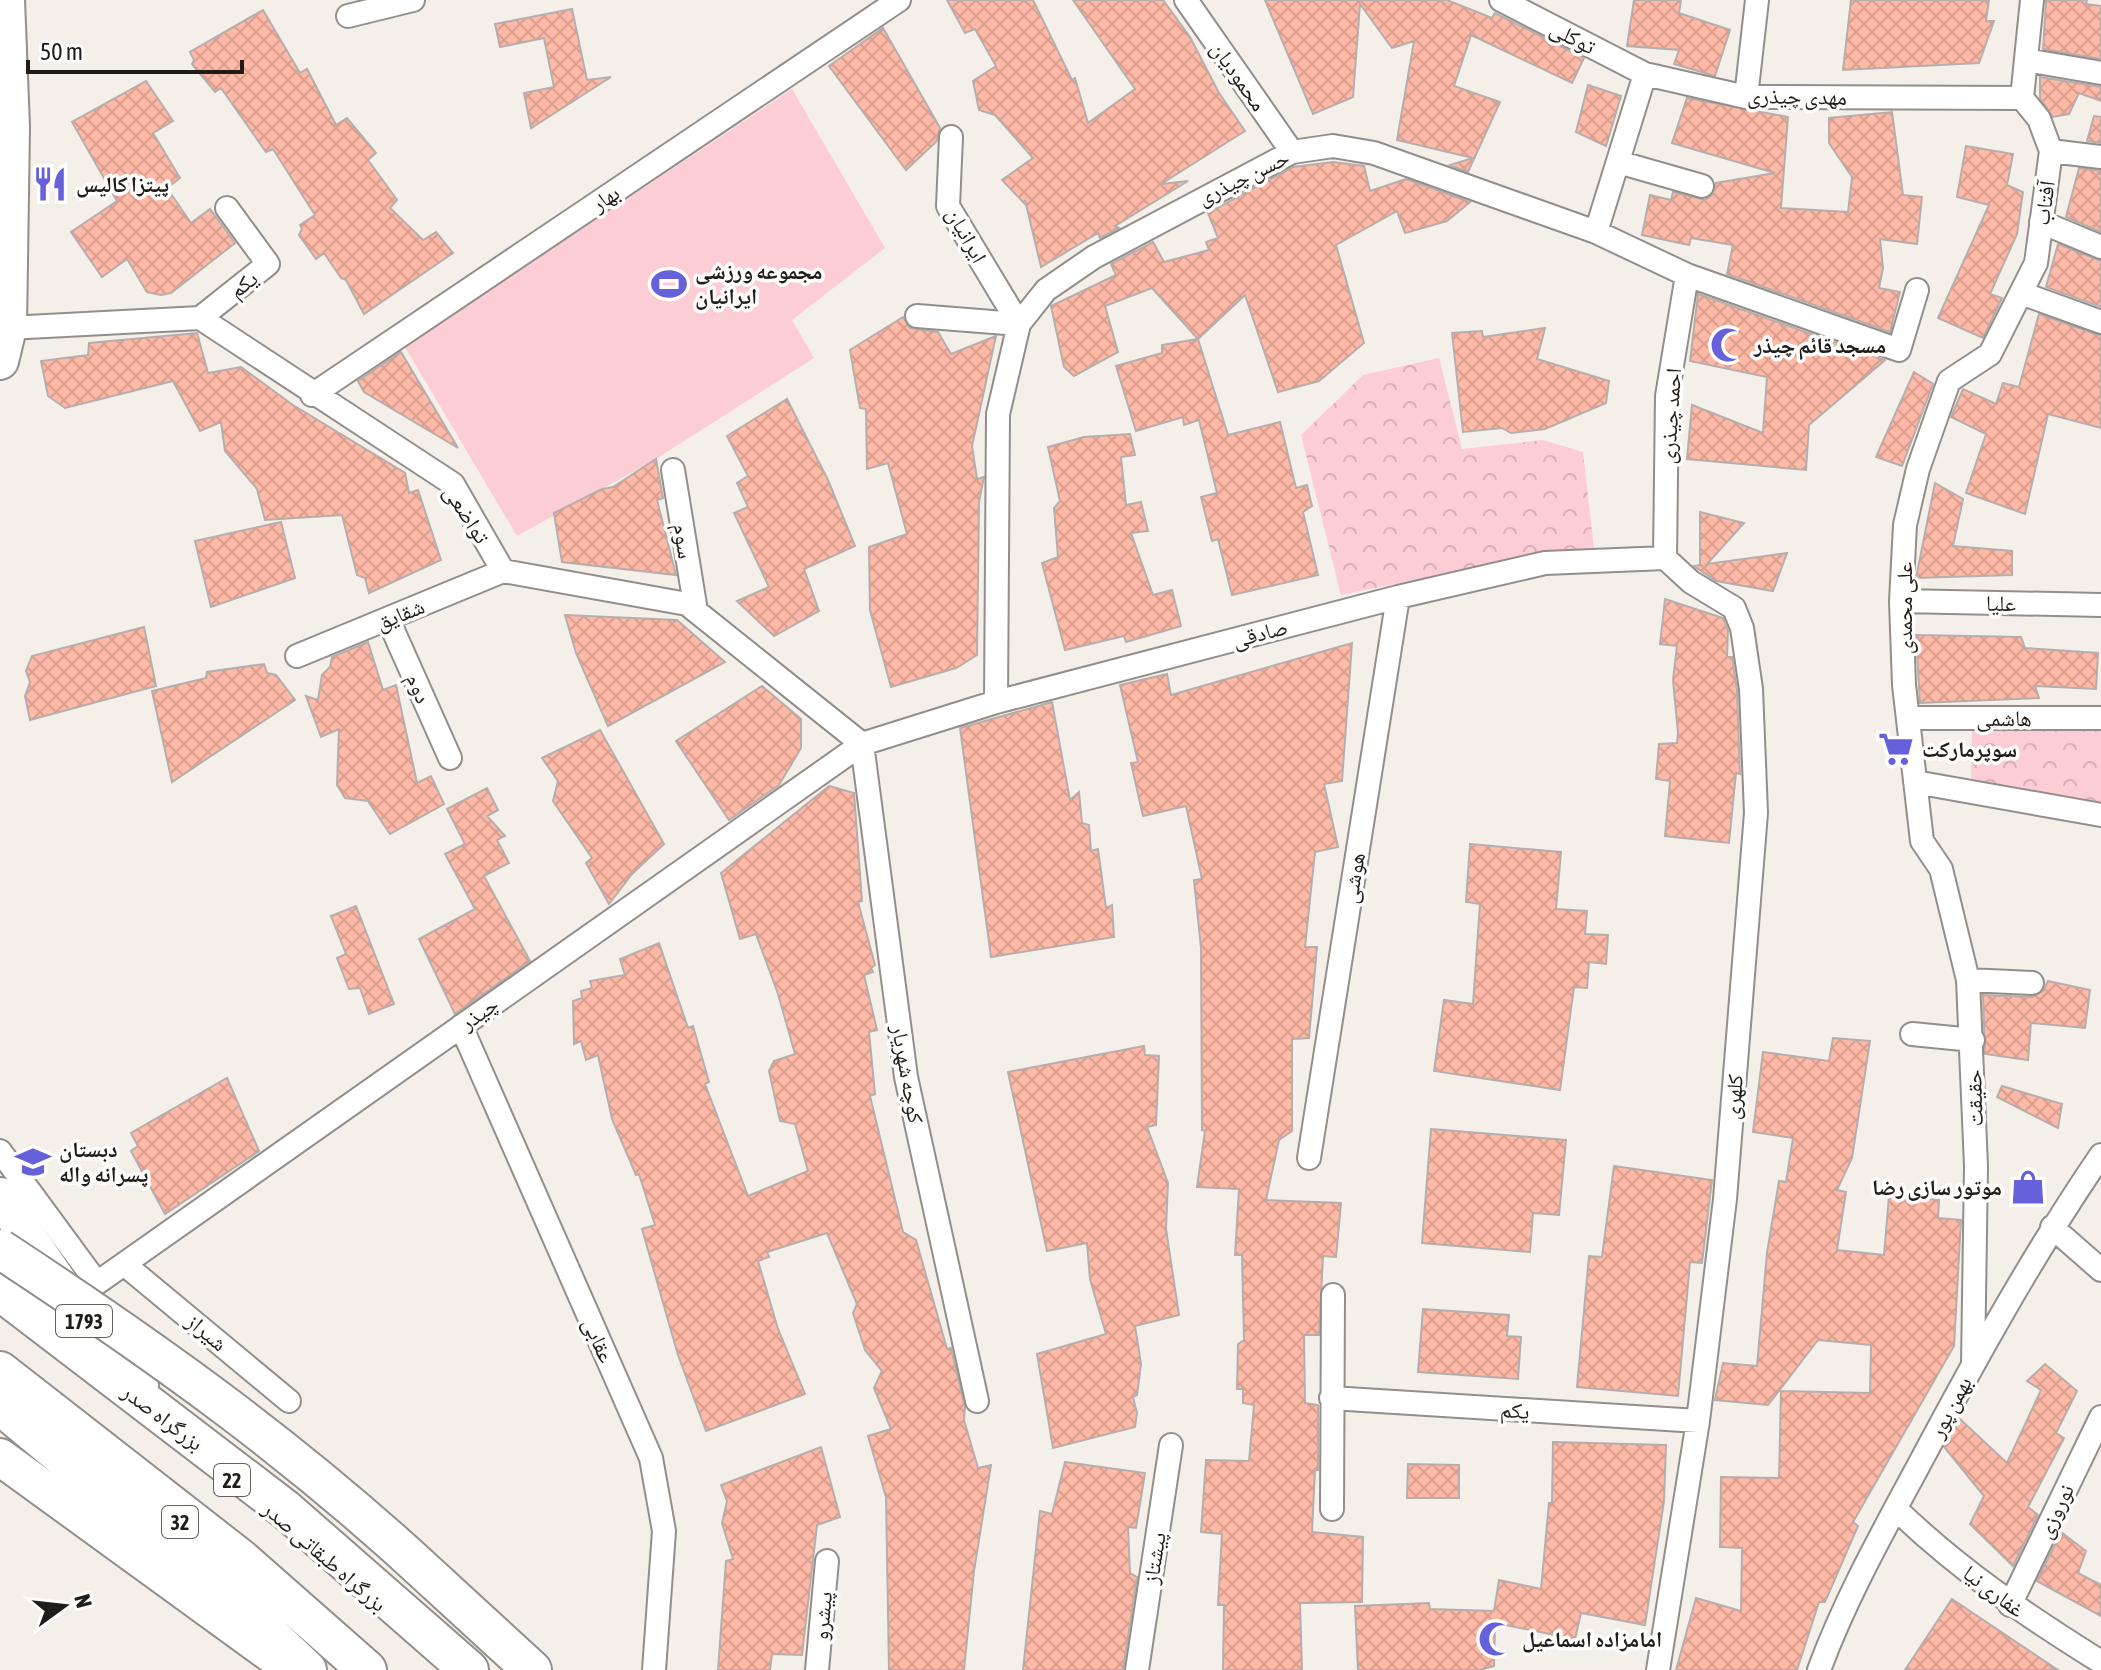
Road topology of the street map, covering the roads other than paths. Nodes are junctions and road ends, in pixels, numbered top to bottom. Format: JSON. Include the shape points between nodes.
{"nodes":[{"id":1,"x":6,"y":0,"type":"edge"},
{"id":2,"x":413,"y":0,"type":"edge"},
{"id":3,"x":899,"y":0,"type":"edge"},
{"id":4,"x":1186,"y":0,"type":"edge"},
{"id":5,"x":1501,"y":0,"type":"edge"},
{"id":6,"x":1757,"y":0,"type":"edge"},
{"id":7,"x":2032,"y":0,"type":"edge"},
{"id":8,"x":348,"y":16,"type":"dead end"},
{"id":9,"x":2026,"y":60,"type":"junction"},
{"id":10,"x":2101,"y":73,"type":"edge"},
{"id":11,"x":1645,"y":74,"type":"junction"},
{"id":12,"x":1746,"y":97,"type":"junction"},
{"id":13,"x":2022,"y":98,"type":"junction"},
{"id":14,"x":951,"y":137,"type":"dead end"},
{"id":15,"x":2051,"y":151,"type":"junction"},
{"id":16,"x":1292,"y":152,"type":"junction"},
{"id":17,"x":2101,"y":157,"type":"edge"},
{"id":18,"x":1618,"y":162,"type":"junction"},
{"id":19,"x":1702,"y":186,"type":"dead end"},
{"id":20,"x":227,"y":208,"type":"dead end"},
{"id":21,"x":2041,"y":222,"type":"junction"},
{"id":22,"x":1596,"y":232,"type":"junction"},
{"id":23,"x":2101,"y":247,"type":"edge"},
{"id":24,"x":1687,"y":275,"type":"junction"},
{"id":25,"x":1917,"y":290,"type":"dead end"},
{"id":26,"x":2021,"y":293,"type":"junction"},
{"id":27,"x":917,"y":316,"type":"dead end"},
{"id":28,"x":200,"y":318,"type":"junction"},
{"id":29,"x":2101,"y":322,"type":"edge"},
{"id":30,"x":1019,"y":324,"type":"junction"},
{"id":31,"x":4,"y":344,"type":"edge"},
{"id":32,"x":1949,"y":381,"type":"joint"},
{"id":33,"x":312,"y":395,"type":"junction"},
{"id":34,"x":673,"y":470,"type":"dead end"},
{"id":35,"x":1665,"y":558,"type":"junction"},
{"id":36,"x":503,"y":571,"type":"junction"},
{"id":37,"x":1398,"y":597,"type":"junction"},
{"id":38,"x":1901,"y":601,"type":"junction"},
{"id":39,"x":2101,"y":605,"type":"edge"},
{"id":40,"x":696,"y":611,"type":"junction"},
{"id":41,"x":388,"y":619,"type":"junction"},
{"id":42,"x":297,"y":656,"type":"dead end"},
{"id":43,"x":996,"y":702,"type":"junction"},
{"id":44,"x":1908,"y":718,"type":"junction"},
{"id":45,"x":2101,"y":718,"type":"edge"},
{"id":46,"x":862,"y":744,"type":"junction"},
{"id":47,"x":450,"y":758,"type":"dead end"},
{"id":48,"x":1915,"y":782,"type":"junction"},
{"id":49,"x":2101,"y":815,"type":"edge"},
{"id":50,"x":1922,"y":841,"type":"joint"},
{"id":51,"x":1968,"y":980,"type":"junction"},
{"id":52,"x":2032,"y":983,"type":"dead end"},
{"id":53,"x":461,"y":1026,"type":"junction"},
{"id":54,"x":1912,"y":1034,"type":"dead end"},
{"id":55,"x":1973,"y":1040,"type":"junction"},
{"id":56,"x":0,"y":1151,"type":"edge"},
{"id":57,"x":2101,"y":1155,"type":"edge"},
{"id":58,"x":1309,"y":1158,"type":"dead end"},
{"id":59,"x":0,"y":1196,"type":"edge"},
{"id":60,"x":2052,"y":1227,"type":"junction"},
{"id":61,"x":0,"y":1249,"type":"edge"},
{"id":62,"x":124,"y":1264,"type":"junction"},
{"id":63,"x":2101,"y":1270,"type":"edge"},
{"id":64,"x":0,"y":1291,"type":"edge"},
{"id":65,"x":1333,"y":1295,"type":"dead end"},
{"id":66,"x":0,"y":1301,"type":"edge"},
{"id":67,"x":1973,"y":1365,"type":"junction"},
{"id":68,"x":0,"y":1371,"type":"edge"},
{"id":69,"x":0,"y":1381,"type":"edge"},
{"id":70,"x":1331,"y":1398,"type":"junction"},
{"id":71,"x":289,"y":1401,"type":"dead end"},
{"id":72,"x":977,"y":1401,"type":"dead end"},
{"id":73,"x":0,"y":1405,"type":"edge"},
{"id":74,"x":2101,"y":1417,"type":"edge"},
{"id":75,"x":1698,"y":1421,"type":"junction"},
{"id":76,"x":184,"y":1434,"type":"junction"},
{"id":77,"x":1171,"y":1445,"type":"dead end"},
{"id":78,"x":0,"y":1457,"type":"edge"},
{"id":79,"x":1332,"y":1509,"type":"dead end"},
{"id":80,"x":1896,"y":1509,"type":"junction"},
{"id":81,"x":827,"y":1561,"type":"dead end"},
{"id":82,"x":2010,"y":1605,"type":"junction"},
{"id":83,"x":2101,"y":1662,"type":"edge"},
{"id":84,"x":1822,"y":1663,"type":"edge"},
{"id":85,"x":293,"y":1670,"type":"edge"},
{"id":86,"x":307,"y":1670,"type":"edge"},
{"id":87,"x":354,"y":1670,"type":"edge"},
{"id":88,"x":367,"y":1670,"type":"edge"},
{"id":89,"x":455,"y":1670,"type":"edge"},
{"id":90,"x":469,"y":1670,"type":"edge"},
{"id":91,"x":532,"y":1670,"type":"edge"},
{"id":92,"x":654,"y":1670,"type":"edge"},
{"id":93,"x":817,"y":1670,"type":"edge"},
{"id":94,"x":1137,"y":1670,"type":"edge"},
{"id":95,"x":1658,"y":1670,"type":"edge"},
{"id":96,"x":1843,"y":1670,"type":"edge"}],
"edges":[{"from":1,"to":31,"type":"main road","via":[[11,127]]},
{"from":2,"to":8,"type":"street"},
{"from":3,"to":33,"type":"street","name":"بهار"},
{"from":4,"to":16,"type":"street","name":"محمودیان"},
{"from":5,"to":11,"type":"street","name":"توکلی"},
{"from":6,"to":12,"type":"street"},
{"from":7,"to":9,"type":"street"},
{"from":9,"to":10,"type":"street"},
{"from":9,"to":13,"type":"street"},
{"from":11,"to":12,"type":"street","name":"مهدی چیذری"},
{"from":11,"to":18,"type":"street"},
{"from":12,"to":13,"type":"street","name":"مهدی چیذری"},
{"from":13,"to":15,"type":"street","name":"آفتاب","via":[[2039,119]]},
{"from":14,"to":30,"type":"street","name":"ایرانیان","via":[[948,206]]},
{"from":15,"to":17,"type":"street"},
{"from":15,"to":21,"type":"street","name":"آفتاب"},
{"from":16,"to":22,"type":"street","name":"حسن چیذری","via":[[1333,146],[1374,153]]},
{"from":16,"to":30,"type":"street","name":"حسن چیذری","via":[[1094,257],[1046,290]]},
{"from":18,"to":19,"type":"street"},
{"from":18,"to":22,"type":"street"},
{"from":20,"to":28,"type":"street","name":"یکم","via":[[268,264]]},
{"from":21,"to":23,"type":"street"},
{"from":21,"to":26,"type":"street","name":"آفتاب","via":[[2036,263]]},
{"from":22,"to":24,"type":"street","name":"حسن چیذری"},
{"from":24,"to":25,"type":"street","name":"حسن چیذری","via":[[1899,350]]},
{"from":24,"to":35,"type":"street","name":"احمد چیذری","via":[[1667,396]]},
{"from":26,"to":29,"type":"street"},
{"from":26,"to":32,"type":"street","name":"آفتاب","via":[[1990,354]]},
{"from":27,"to":30,"type":"street"},
{"from":28,"to":31,"type":"street"},
{"from":28,"to":33,"type":"street","name":"تواضعی"},
{"from":30,"to":43,"type":"street","name":"حسن چیذری","via":[[998,414]]},
{"from":32,"to":38,"type":"street","name":"علی محمدی","via":[[1905,525]]},
{"from":33,"to":36,"type":"street","name":"تواضعی","via":[[453,484]]},
{"from":34,"to":40,"type":"street","name":"سوم"},
{"from":35,"to":37,"type":"street","name":"صادقی","via":[[1545,563]]},
{"from":35,"to":75,"type":"street","name":"کلهری","via":[[1691,582],[1734,608],[1742,628],[1756,794],[1725,1199]]},
{"from":36,"to":40,"type":"street","via":[[687,604]]},
{"from":36,"to":41,"type":"street","name":"شقایق"},
{"from":37,"to":43,"type":"street","name":"صادقی"},
{"from":37,"to":58,"type":"street","name":"هوشی"},
{"from":38,"to":39,"type":"street","name":"علیا"},
{"from":38,"to":44,"type":"street","name":"علی محمدی"},
{"from":40,"to":46,"type":"street"},
{"from":41,"to":42,"type":"street","name":"شقایق"},
{"from":41,"to":47,"type":"street","name":"دوم"},
{"from":43,"to":46,"type":"street","name":"صادقی"},
{"from":44,"to":45,"type":"street","name":"هاشمی"},
{"from":44,"to":48,"type":"street","name":"علی محمدی"},
{"from":46,"to":53,"type":"street","name":"چیذر"},
{"from":46,"to":72,"type":"street","name":"کوچه شهریار","via":[[906,1077]]},
{"from":48,"to":49,"type":"street"},
{"from":48,"to":50,"type":"street","name":"علی محمدی"},
{"from":50,"to":51,"type":"street","name":"حقیقت","via":[[1941,869]]},
{"from":51,"to":52,"type":"street"},
{"from":51,"to":55,"type":"street","name":"حقیقت"},
{"from":53,"to":62,"type":"street","name":"چیذر"},
{"from":53,"to":92,"type":"street","name":"عقابی","via":[[651,1458],[664,1531]]},
{"from":54,"to":55,"type":"street"},
{"from":55,"to":67,"type":"street","name":"حقیقت"},
{"from":56,"to":62,"type":"street","name":"چیذر","via":[[97,1283]]},
{"from":57,"to":60,"type":"street","name":"بهمن پور"},
{"from":59,"to":76,"type":"main road","number":"1793","via":[[93,1333]]},
{"from":60,"to":63,"type":"street"},
{"from":60,"to":67,"type":"street","name":"بهمن پور"},
{"from":61,"to":91,"type":"highway","bridge":true,"via":[[257,1427],[351,1502]]},
{"from":62,"to":71,"type":"street","name":"شیراز"},
{"from":64,"to":76,"type":"highway","name":"بزرگراه صدر"},
{"from":65,"to":70,"type":"street"},
{"from":66,"to":89,"type":"highway","name":"بزرگراه طبقاتی صدر","number":"22","via":[[279,1515]]},
{"from":67,"to":80,"type":"street","name":"بهمن پور"},
{"from":68,"to":88,"type":"highway","via":[[241,1559]]},
{"from":69,"to":87,"type":"highway","number":"32","via":[[235,1565]]},
{"from":70,"to":75,"type":"street","name":"یکم"},
{"from":70,"to":79,"type":"street"},
{"from":73,"to":86,"type":"highway","via":[[217,1585]]},
{"from":74,"to":82,"type":"street","name":"نوروزی"},
{"from":75,"to":95,"type":"street","name":"کلهری"},
{"from":76,"to":90,"type":"highway","name":"بزرگراه صدر","via":[[285,1509]]},
{"from":77,"to":94,"type":"street","name":"پیشتاز"},
{"from":78,"to":85,"type":"main road"},
{"from":80,"to":82,"type":"street","name":"غفاری نیا"},
{"from":80,"to":84,"type":"street","name":"بهمن پور","via":[[1840,1613]]},
{"from":81,"to":93,"type":"street","name":"پیشرو"},
{"from":82,"to":83,"type":"street","name":"غفاری نیا"},
{"from":84,"to":96,"type":"street"}]}
